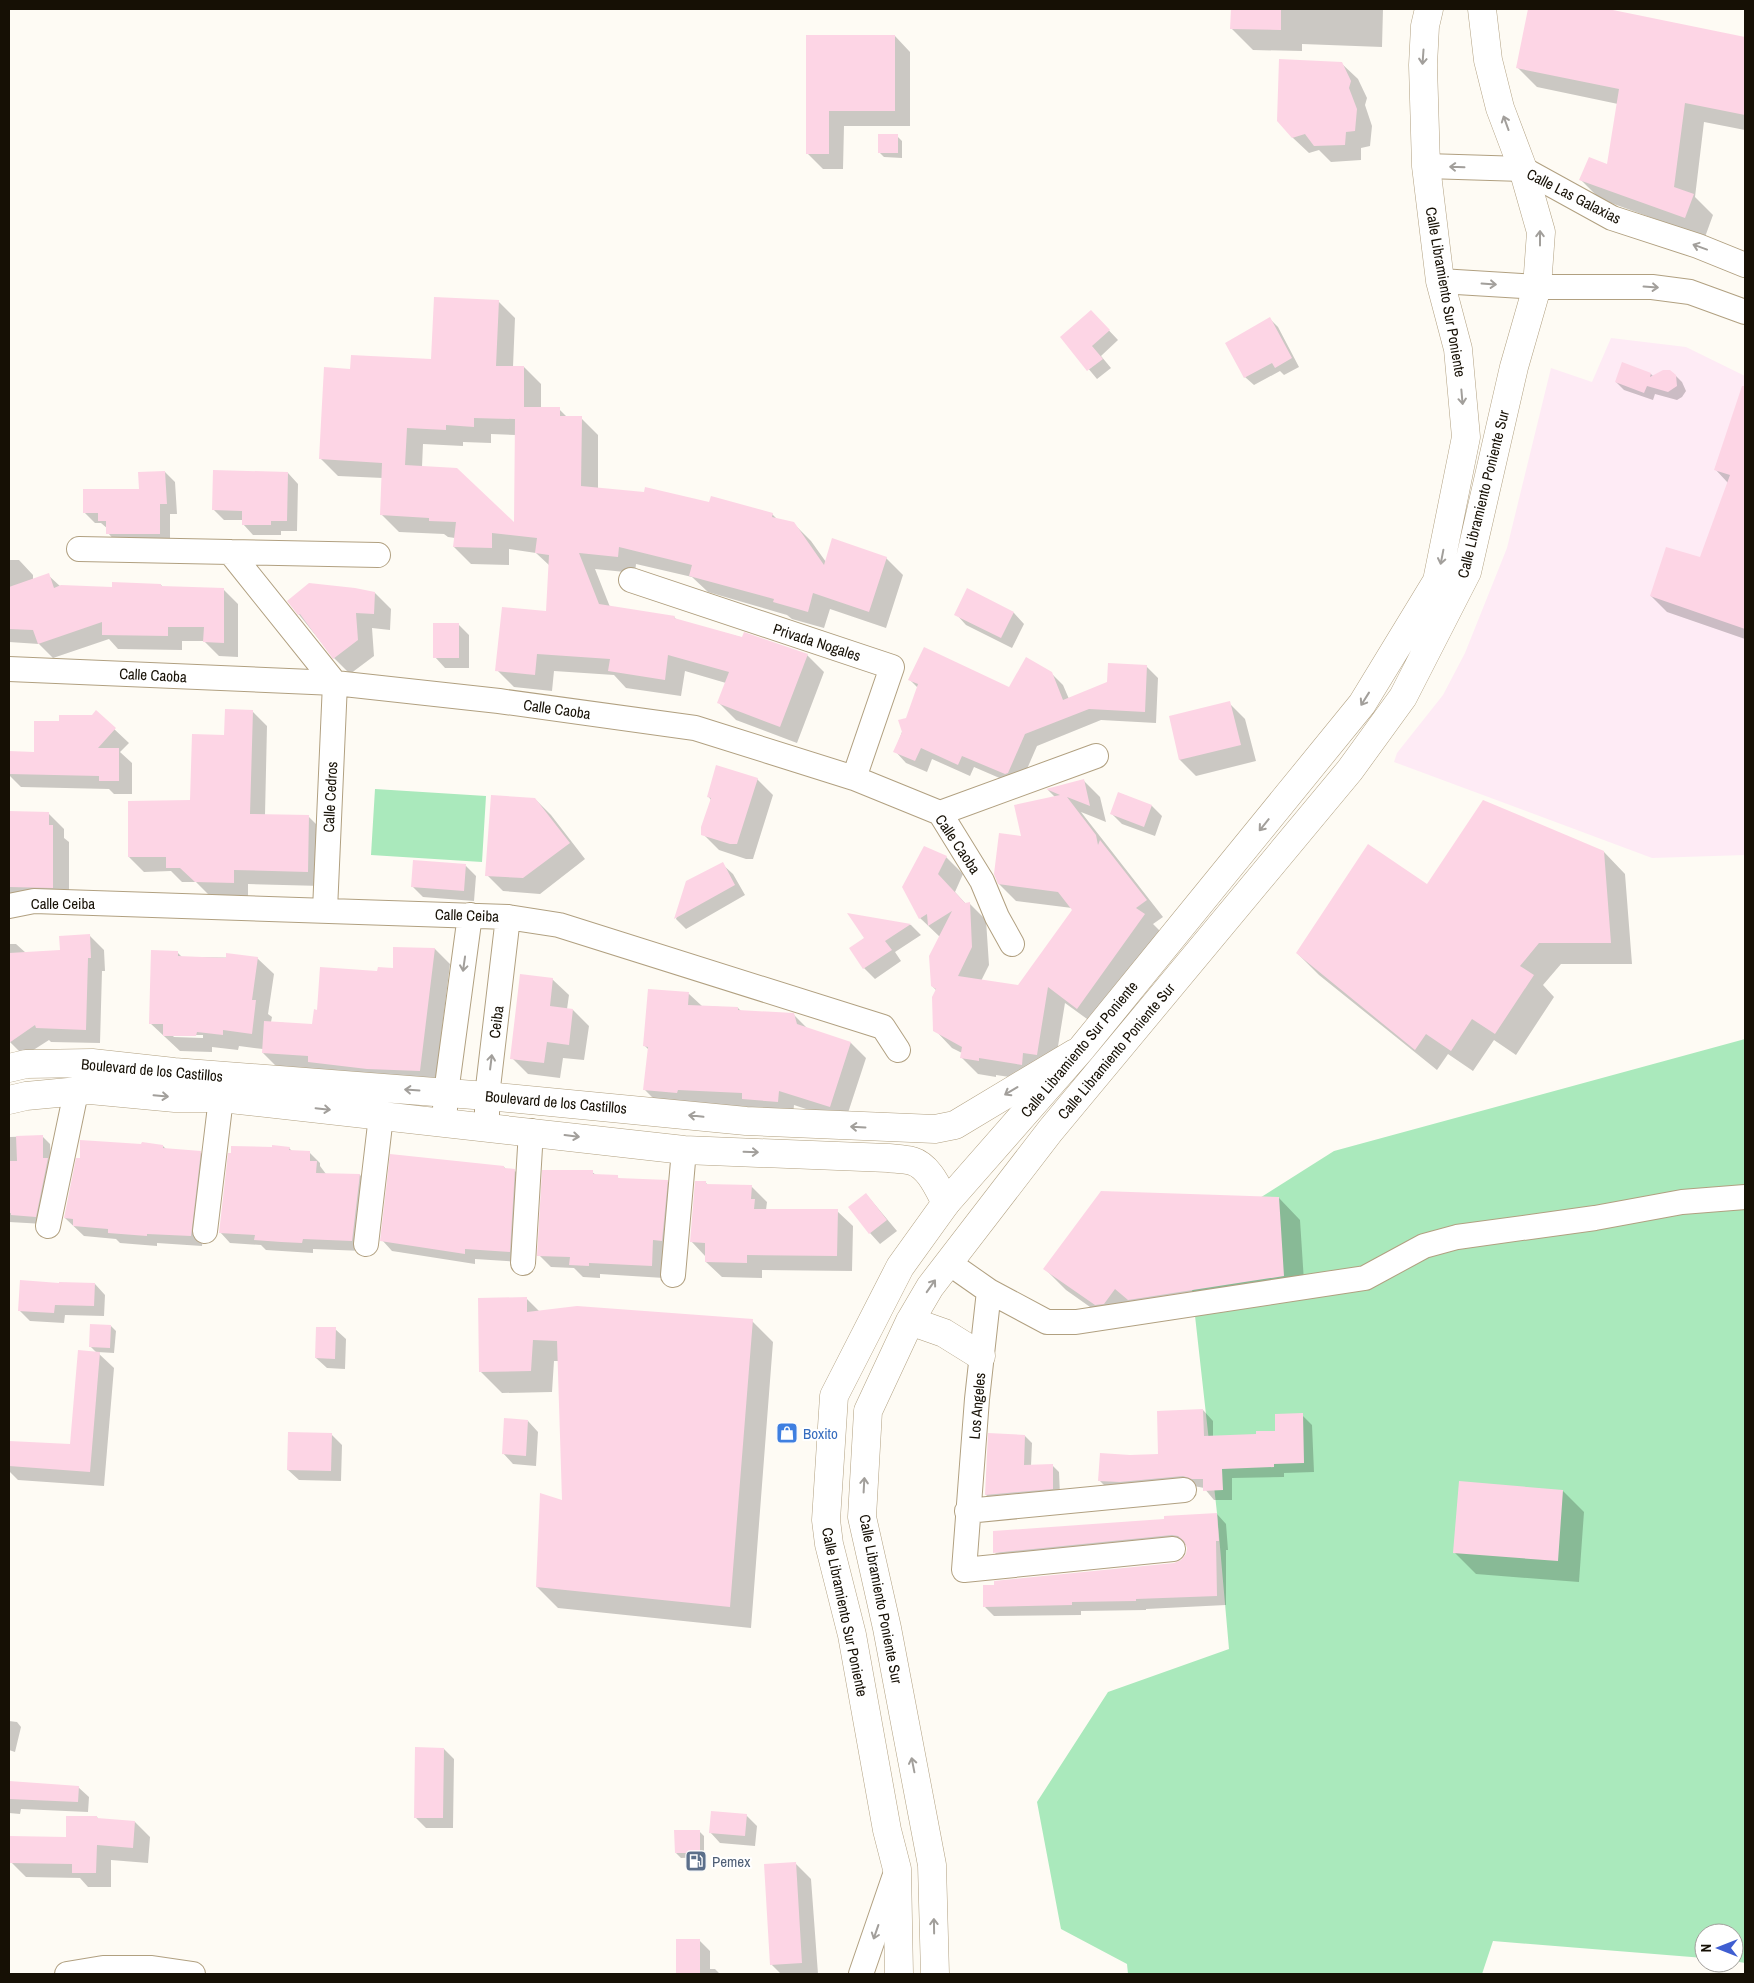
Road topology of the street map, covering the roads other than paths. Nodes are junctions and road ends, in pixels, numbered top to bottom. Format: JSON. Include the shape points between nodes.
{"nodes":[{"id":1,"x":1428,"y":9,"type":"edge"},
{"id":2,"x":1482,"y":9,"type":"edge"},
{"id":3,"x":1426,"y":166,"type":"junction"},
{"id":4,"x":1523,"y":169,"type":"junction"},
{"id":5,"x":1745,"y":265,"type":"edge"},
{"id":6,"x":1440,"y":280,"type":"junction"},
{"id":7,"x":1538,"y":287,"type":"junction"},
{"id":8,"x":1745,"y":312,"type":"edge"},
{"id":9,"x":79,"y":549,"type":"dead end"},
{"id":10,"x":230,"y":552,"type":"junction"},
{"id":11,"x":378,"y":555,"type":"dead end"},
{"id":12,"x":631,"y":580,"type":"dead end"},
{"id":13,"x":9,"y":669,"type":"edge"},
{"id":14,"x":335,"y":683,"type":"junction"},
{"id":15,"x":1096,"y":756,"type":"dead end"},
{"id":16,"x":854,"y":778,"type":"junction"},
{"id":17,"x":940,"y":813,"type":"junction"},
{"id":18,"x":9,"y":906,"type":"edge"},
{"id":19,"x":325,"y":910,"type":"junction"},
{"id":20,"x":470,"y":916,"type":"junction"},
{"id":21,"x":508,"y":917,"type":"junction"},
{"id":22,"x":1012,"y":944,"type":"dead end"},
{"id":23,"x":1082,"y":1048,"type":"junction"},
{"id":24,"x":898,"y":1050,"type":"dead end"},
{"id":25,"x":9,"y":1068,"type":"edge"},
{"id":26,"x":125,"y":1080,"type":"junction"},
{"id":27,"x":76,"y":1092,"type":"junction"},
{"id":28,"x":446,"y":1093,"type":"junction"},
{"id":29,"x":487,"y":1096,"type":"junction"},
{"id":30,"x":221,"y":1098,"type":"junction"},
{"id":31,"x":9,"y":1100,"type":"edge"},
{"id":32,"x":381,"y":1116,"type":"junction"},
{"id":33,"x":444,"y":1124,"type":"junction"},
{"id":34,"x":487,"y":1128,"type":"junction"},
{"id":35,"x":531,"y":1131,"type":"junction"},
{"id":36,"x":684,"y":1150,"type":"junction"},
{"id":37,"x":1745,"y":1197,"type":"edge"},
{"id":38,"x":946,"y":1203,"type":"junction"},
{"id":39,"x":48,"y":1226,"type":"dead end"},
{"id":40,"x":205,"y":1231,"type":"dead end"},
{"id":41,"x":366,"y":1244,"type":"dead end"},
{"id":42,"x":523,"y":1263,"type":"dead end"},
{"id":43,"x":949,"y":1263,"type":"junction"},
{"id":44,"x":673,"y":1275,"type":"dead end"},
{"id":45,"x":989,"y":1291,"type":"junction"},
{"id":46,"x":910,"y":1321,"type":"junction"},
{"id":47,"x":981,"y":1356,"type":"junction"},
{"id":48,"x":1184,"y":1490,"type":"dead end"},
{"id":49,"x":967,"y":1511,"type":"junction"},
{"id":50,"x":1173,"y":1549,"type":"dead end"},
{"id":51,"x":897,"y":1869,"type":"junction"},
{"id":52,"x":67,"y":1974,"type":"edge"},
{"id":53,"x":193,"y":1974,"type":"edge"},
{"id":54,"x":861,"y":1974,"type":"edge"},
{"id":55,"x":899,"y":1974,"type":"edge"},
{"id":56,"x":935,"y":1974,"type":"edge"}],
"edges":[{"from":1,"to":3,"type":"main road","name":"Calle Libramiento Sur Poniente","one_way":true,"via":[[1422,65]]},
{"from":4,"to":2,"type":"main road","name":"Calle Libramiento Poniente Sur","one_way":true,"via":[[1493,81]]},
{"from":4,"to":3,"type":"street","name":"Calle Las Galaxias","one_way":true},
{"from":3,"to":6,"type":"main road","name":"Calle Libramiento Sur Poniente"},
{"from":5,"to":4,"type":"street","name":"Calle Las Galaxias","one_way":true,"via":[[1612,218]]},
{"from":7,"to":4,"type":"main road","name":"Calle Libramiento Poniente Sur","one_way":true,"via":[[1541,232]]},
{"from":6,"to":7,"type":"street","one_way":true},
{"from":6,"to":23,"type":"main road","name":"Calle Libramiento Sur Poniente","one_way":true,"via":[[1458,348],[1466,437],[1437,581],[1362,704]]},
{"from":7,"to":8,"type":"street","one_way":true,"via":[[1652,287],[1690,292]]},
{"from":7,"to":43,"type":"main road","name":"Calle Libramiento Poniente Sur","via":[[1514,366],[1466,572],[1403,697],[1350,770],[1050,1131]]},
{"from":9,"to":10,"type":"street"},
{"from":10,"to":11,"type":"street"},
{"from":10,"to":14,"type":"street"},
{"from":12,"to":16,"type":"street","name":"Privada Nogales","via":[[892,667]]},
{"from":13,"to":14,"type":"street","name":"Calle Caoba"},
{"from":14,"to":16,"type":"street","name":"Calle Caoba","via":[[695,728]]},
{"from":14,"to":19,"type":"street","name":"Calle Cedros"},
{"from":15,"to":17,"type":"street"},
{"from":16,"to":17,"type":"street","name":"Calle Caoba"},
{"from":17,"to":22,"type":"street","name":"Calle Caoba","via":[[982,881],[996,917]]},
{"from":18,"to":19,"type":"street","name":"Calle Ceiba","via":[[34,901]]},
{"from":19,"to":20,"type":"street","name":"Calle Ceiba"},
{"from":20,"to":21,"type":"street","name":"Calle Ceiba"},
{"from":20,"to":28,"type":"street","one_way":true},
{"from":21,"to":24,"type":"street","name":"Calle Ceiba","via":[[559,925],[883,1027]]},
{"from":29,"to":21,"type":"street","name":"Ceiba","one_way":true},
{"from":23,"to":29,"type":"main road","name":"Boulevard de los Castillos","one_way":true,"via":[[955,1125],[935,1129],[746,1121]]},
{"from":23,"to":38,"type":"main road","name":"Calle Libramiento Sur Poniente"},
{"from":25,"to":26,"type":"main road","name":"Boulevard de los Castillos","via":[[26,1064],[92,1063]]},
{"from":26,"to":27,"type":"main road","name":"Boulevard de los Castillos"},
{"from":28,"to":26,"type":"main road","name":"Boulevard de los Castillos","one_way":true},
{"from":26,"to":30,"type":"main road","name":"Boulevard de los Castillos","one_way":true,"via":[[175,1098]]},
{"from":27,"to":31,"type":"main road","name":"Boulevard de los Castillos"},
{"from":27,"to":39,"type":"street"},
{"from":28,"to":29,"type":"main road","name":"Boulevard de los Castillos"},
{"from":28,"to":33,"type":"street"},
{"from":29,"to":34,"type":"street","name":"Ceiba"},
{"from":30,"to":32,"type":"main road","name":"Boulevard de los Castillos","one_way":true},
{"from":30,"to":40,"type":"street"},
{"from":32,"to":33,"type":"main road","name":"Boulevard de los Castillos"},
{"from":32,"to":41,"type":"street"},
{"from":33,"to":34,"type":"main road","name":"Boulevard de los Castillos"},
{"from":34,"to":35,"type":"main road","name":"Boulevard de los Castillos"},
{"from":35,"to":36,"type":"main road","name":"Boulevard de los Castillos","one_way":true},
{"from":35,"to":42,"type":"street"},
{"from":36,"to":38,"type":"main road","name":"Boulevard de los Castillos","one_way":true,"via":[[912,1161],[932,1178]]},
{"from":36,"to":44,"type":"street"},
{"from":37,"to":45,"type":"street","via":[[1682,1202],[1595,1218],[1457,1236],[1424,1246],[1365,1278],[1076,1322],[1047,1322]]},
{"from":38,"to":51,"type":"main road","name":"Calle Libramiento Sur Poniente","via":[[900,1267],[834,1396],[826,1520],[829,1544],[852,1635]]},
{"from":43,"to":45,"type":"street"},
{"from":46,"to":43,"type":"main road","name":"Calle Libramiento Poniente Sur","one_way":true},
{"from":45,"to":47,"type":"street","name":"Los Angeles"},
{"from":46,"to":47,"type":"main road","via":[[944,1333]]},
{"from":56,"to":46,"type":"main road","name":"Calle Libramiento Poniente Sur","one_way":true,"via":[[932,1865],[887,1628],[862,1517],[868,1411]]},
{"from":47,"to":49,"type":"street","name":"Los Angeles"},
{"from":48,"to":49,"type":"street"},
{"from":49,"to":50,"type":"street","name":"Los Angeles","via":[[964,1570]]},
{"from":51,"to":54,"type":"street","one_way":true},
{"from":51,"to":55,"type":"main road","name":"Calle Libramiento Sur Poniente"},
{"from":52,"to":53,"type":"street","via":[[103,1968],[152,1968]]}]}
